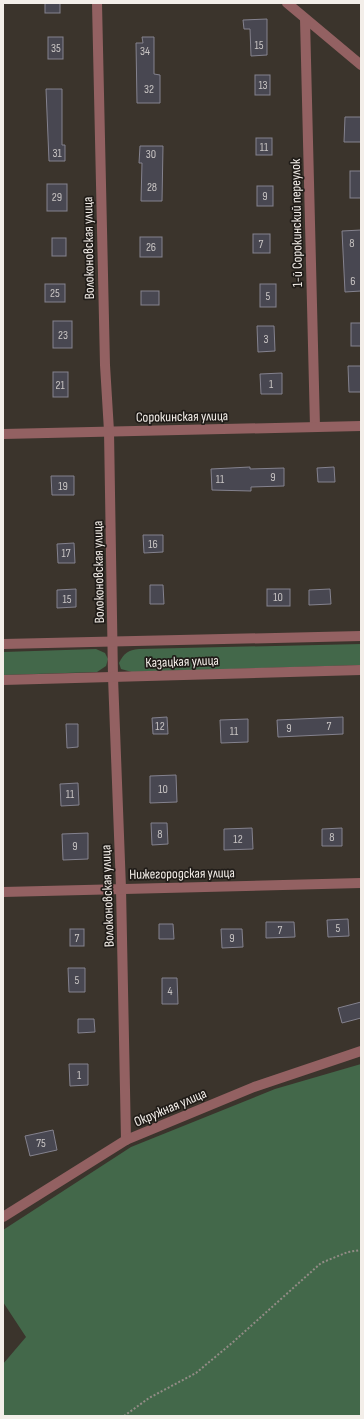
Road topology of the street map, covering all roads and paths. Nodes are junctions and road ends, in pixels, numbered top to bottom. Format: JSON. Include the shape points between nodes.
{"nodes":[{"id":1,"x":96,"y":3,"type":"edge"},
{"id":2,"x":287,"y":3,"type":"edge"},
{"id":3,"x":305,"y":19,"type":"junction"},
{"id":4,"x":361,"y":65,"type":"edge"},
{"id":5,"x":361,"y":426,"type":"edge"},
{"id":6,"x":315,"y":427,"type":"junction"},
{"id":7,"x":109,"y":431,"type":"junction"},
{"id":8,"x":3,"y":434,"type":"edge"},
{"id":9,"x":361,"y":636,"type":"edge"},
{"id":10,"x":113,"y":640,"type":"junction"},
{"id":11,"x":3,"y":644,"type":"edge"},
{"id":12,"x":361,"y":670,"type":"edge"},
{"id":13,"x":113,"y":677,"type":"junction"},
{"id":14,"x":3,"y":680,"type":"edge"},
{"id":15,"x":361,"y":883,"type":"edge"},
{"id":16,"x":121,"y":888,"type":"junction"},
{"id":17,"x":3,"y":892,"type":"edge"},
{"id":18,"x":361,"y":1051,"type":"edge"},
{"id":19,"x":126,"y":1140,"type":"junction"},
{"id":20,"x":3,"y":1217,"type":"edge"},
{"id":21,"x":361,"y":1250,"type":"edge"},
{"id":22,"x":124,"y":1416,"type":"edge"}],
"edges":[{"from":1,"to":7,"type":"street","name":"Волоконовская улица","via":[[104,365]]},
{"from":2,"to":3,"type":"street"},
{"from":3,"to":4,"type":"street"},
{"from":3,"to":6,"type":"street","name":"1-й Сорокинский переулок"},
{"from":5,"to":6,"type":"street","name":"Сорокинская улица"},
{"from":6,"to":7,"type":"street","name":"Сорокинская улица"},
{"from":7,"to":8,"type":"street","name":"Сорокинская улица"},
{"from":7,"to":10,"type":"street","name":"Волоконовская улица"},
{"from":9,"to":10,"type":"street","name":"Казацкая улица"},
{"from":10,"to":11,"type":"street","name":"Казацкая улица"},
{"from":10,"to":13,"type":"street","name":"Волоконовская улица"},
{"from":12,"to":13,"type":"street","name":"Казацкая улица"},
{"from":13,"to":14,"type":"street","name":"Казацкая улица"},
{"from":13,"to":16,"type":"street","name":"Волоконовская улица"},
{"from":15,"to":16,"type":"street","name":"Нижегородская улица"},
{"from":16,"to":17,"type":"street","name":"Нижегородская улица"},
{"from":16,"to":19,"type":"street","name":"Волоконовская улица"},
{"from":18,"to":19,"type":"street","name":"Окружная улица","via":[[254,1087]]},
{"from":19,"to":20,"type":"street","name":"Окружная улица"},
{"from":21,"to":22,"type":"path","via":[[348,1252],[321,1263],[196,1373],[149,1398]]}]}
